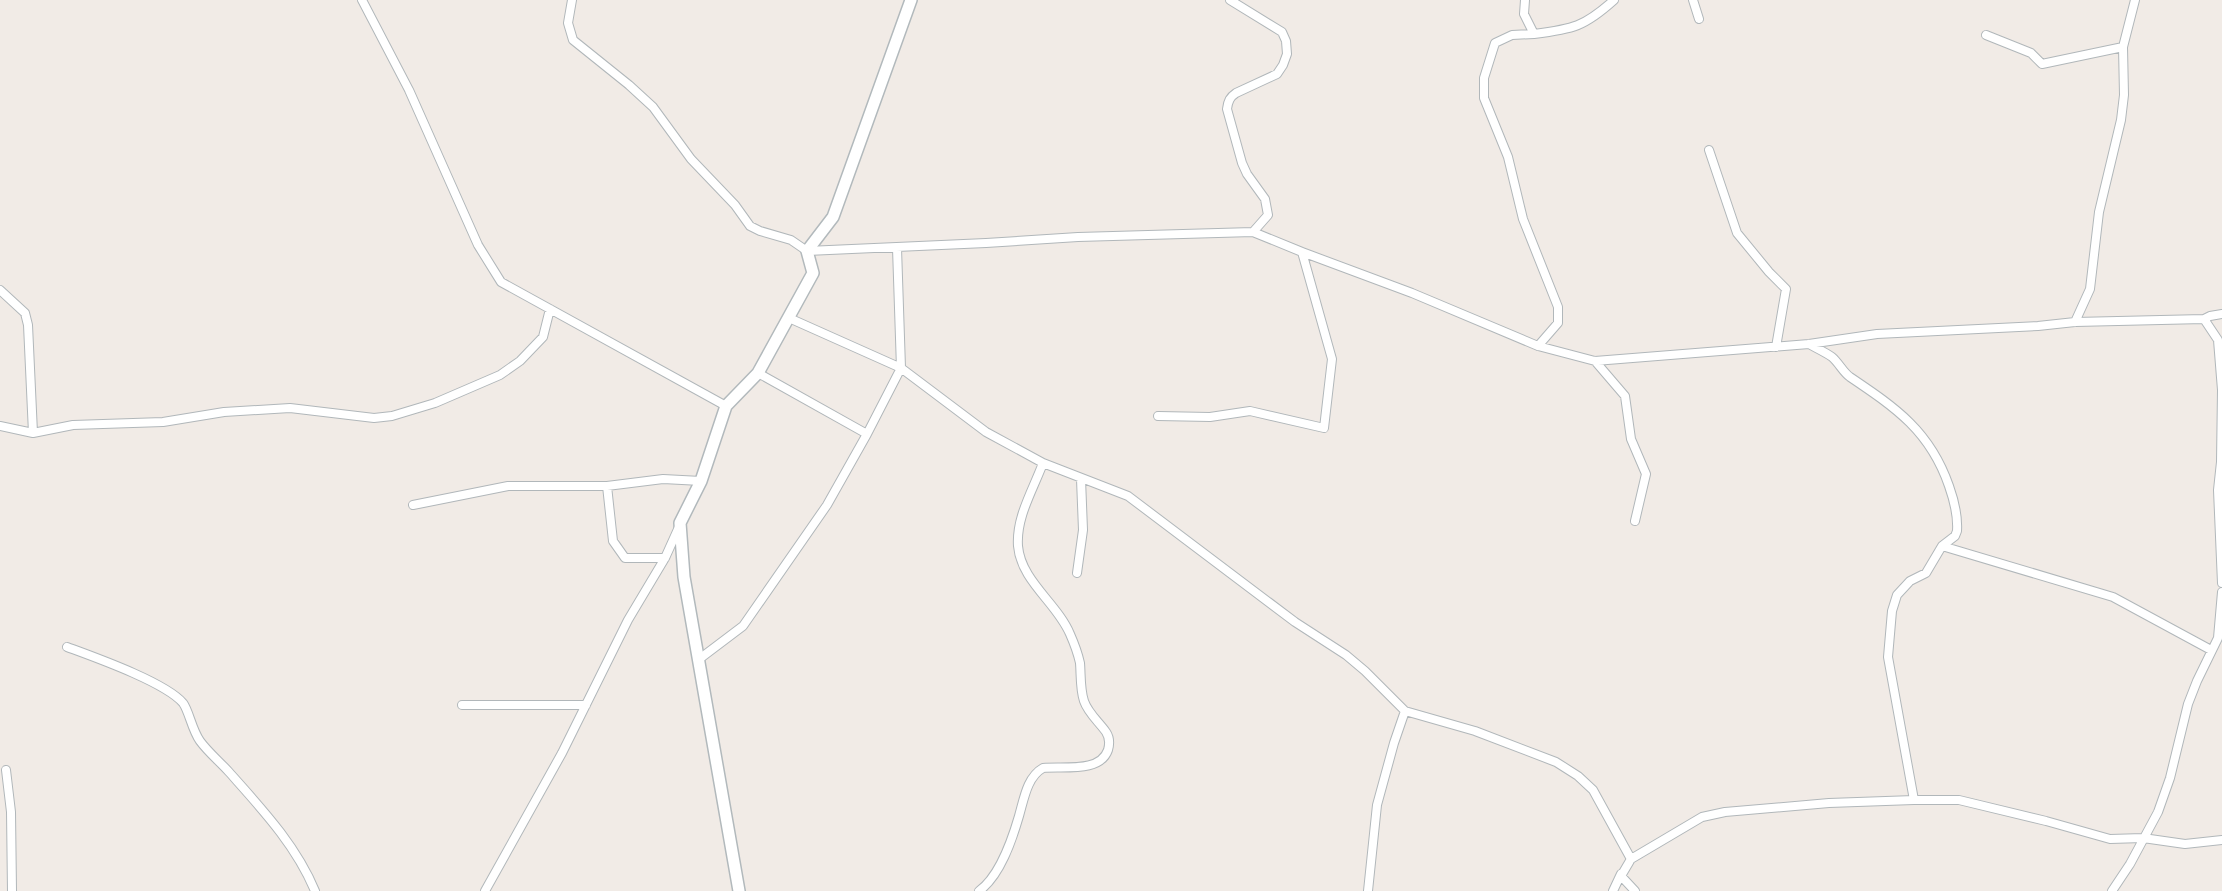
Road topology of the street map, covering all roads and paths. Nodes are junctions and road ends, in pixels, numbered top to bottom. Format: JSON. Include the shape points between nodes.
{"nodes":[{"id":1,"x":362,"y":0,"type":"edge"},
{"id":2,"x":572,"y":0,"type":"edge"},
{"id":3,"x":911,"y":0,"type":"edge"},
{"id":4,"x":1230,"y":0,"type":"edge"},
{"id":5,"x":1525,"y":0,"type":"edge"},
{"id":6,"x":1614,"y":0,"type":"edge"},
{"id":7,"x":1693,"y":0,"type":"edge"},
{"id":8,"x":2135,"y":0,"type":"edge"},
{"id":9,"x":1700,"y":19,"type":"dead end"},
{"id":10,"x":1534,"y":34,"type":"junction"},
{"id":11,"x":1986,"y":35,"type":"dead end"},
{"id":12,"x":2124,"y":48,"type":"junction"},
{"id":13,"x":1709,"y":150,"type":"dead end"},
{"id":14,"x":1252,"y":232,"type":"junction"},
{"id":15,"x":897,"y":248,"type":"junction"},
{"id":16,"x":807,"y":250,"type":"junction"},
{"id":17,"x":1302,"y":252,"type":"junction"},
{"id":18,"x":0,"y":290,"type":"edge"},
{"id":19,"x":550,"y":309,"type":"junction"},
{"id":20,"x":2222,"y":314,"type":"edge"},
{"id":21,"x":789,"y":318,"type":"junction"},
{"id":22,"x":2204,"y":319,"type":"junction"},
{"id":23,"x":2075,"y":322,"type":"junction"},
{"id":24,"x":1809,"y":344,"type":"junction"},
{"id":25,"x":1538,"y":346,"type":"junction"},
{"id":26,"x":1776,"y":346,"type":"junction"},
{"id":27,"x":1596,"y":361,"type":"junction"},
{"id":28,"x":900,"y":368,"type":"junction"},
{"id":29,"x":758,"y":373,"type":"junction"},
{"id":30,"x":726,"y":406,"type":"junction"},
{"id":31,"x":1158,"y":416,"type":"dead end"},
{"id":32,"x":0,"y":426,"type":"edge"},
{"id":33,"x":33,"y":433,"type":"junction"},
{"id":34,"x":867,"y":434,"type":"junction"},
{"id":35,"x":1042,"y":463,"type":"junction"},
{"id":36,"x":1082,"y":479,"type":"junction"},
{"id":37,"x":700,"y":481,"type":"junction"},
{"id":38,"x":607,"y":486,"type":"junction"},
{"id":39,"x":413,"y":505,"type":"dead end"},
{"id":40,"x":1635,"y":520,"type":"dead end"},
{"id":41,"x":680,"y":523,"type":"junction"},
{"id":42,"x":1942,"y":546,"type":"junction"},
{"id":43,"x":665,"y":558,"type":"junction"},
{"id":44,"x":1077,"y":573,"type":"dead end"},
{"id":45,"x":2222,"y":582,"type":"edge"},
{"id":46,"x":2222,"y":592,"type":"edge"},
{"id":47,"x":67,"y":647,"type":"dead end"},
{"id":48,"x":2211,"y":650,"type":"junction"},
{"id":49,"x":698,"y":660,"type":"junction"},
{"id":50,"x":462,"y":705,"type":"dead end"},
{"id":51,"x":586,"y":705,"type":"junction"},
{"id":52,"x":1405,"y":711,"type":"junction"},
{"id":53,"x":6,"y":770,"type":"dead end"},
{"id":54,"x":1914,"y":800,"type":"junction"},
{"id":55,"x":2143,"y":838,"type":"junction"},
{"id":56,"x":2222,"y":840,"type":"edge"},
{"id":57,"x":1631,"y":859,"type":"junction"},
{"id":58,"x":1621,"y":876,"type":"junction"},
{"id":59,"x":12,"y":891,"type":"edge"},
{"id":60,"x":315,"y":891,"type":"edge"},
{"id":61,"x":485,"y":891,"type":"edge"},
{"id":62,"x":739,"y":891,"type":"edge"},
{"id":63,"x":979,"y":891,"type":"edge"},
{"id":64,"x":1368,"y":891,"type":"edge"},
{"id":65,"x":1613,"y":891,"type":"edge"},
{"id":66,"x":1635,"y":891,"type":"edge"},
{"id":67,"x":2112,"y":891,"type":"edge"}],
"edges":[{"from":1,"to":19,"type":"street","via":[[409,90],[491,269],[501,282]]},
{"from":2,"to":16,"type":"street","via":[[568,23],[573,40],[653,107],[691,159],[735,205],[750,226],[791,240]]},
{"from":3,"to":16,"type":"main road","via":[[833,217]]},
{"from":4,"to":14,"type":"street","via":[[1282,32],[1286,41],[1283,66],[1277,74],[1236,92],[1228,103],[1242,163],[1265,199],[1268,215]]},
{"from":5,"to":10,"type":"street","via":[[1524,14]]},
{"from":6,"to":10,"type":"street","via":[[1592,19],[1577,26]]},
{"from":7,"to":9,"type":"street"},
{"from":8,"to":12,"type":"street"},
{"from":10,"to":25,"type":"street","via":[[1512,35],[1495,43],[1484,78],[1484,98],[1508,157],[1523,219],[1558,307],[1558,323]]},
{"from":11,"to":12,"type":"street","via":[[2031,53],[2042,64]]},
{"from":12,"to":23,"type":"street","via":[[2121,120],[2099,212],[2090,289]]},
{"from":13,"to":26,"type":"street","via":[[1737,233],[1786,289]]},
{"from":14,"to":15,"type":"street"},
{"from":14,"to":17,"type":"street"},
{"from":15,"to":16,"type":"street"},
{"from":15,"to":28,"type":"street"},
{"from":16,"to":21,"type":"main road","via":[[812,274]]},
{"from":17,"to":25,"type":"street","via":[[1412,293]]},
{"from":17,"to":31,"type":"street","via":[[1332,360],[1324,428],[1250,411],[1210,417]]},
{"from":18,"to":33,"type":"street","via":[[25,313],[28,325]]},
{"from":19,"to":30,"type":"street"},
{"from":19,"to":33,"type":"street","via":[[543,337],[520,362],[500,375],[435,403],[392,416],[374,418],[290,408],[224,412],[163,422],[73,425]]},
{"from":20,"to":22,"type":"street"},
{"from":21,"to":28,"type":"street"},
{"from":21,"to":29,"type":"main road"},
{"from":22,"to":23,"type":"street"},
{"from":22,"to":45,"type":"street","via":[[2218,340],[2222,390],[2218,490]]},
{"from":23,"to":24,"type":"street","via":[[1877,334]]},
{"from":24,"to":26,"type":"street"},
{"from":24,"to":42,"type":"street","via":[[1834,358],[1850,377],[1890,405],[1932,447],[1952,495],[1958,524],[1955,536]]},
{"from":25,"to":27,"type":"street"},
{"from":26,"to":27,"type":"street"},
{"from":27,"to":40,"type":"street","via":[[1625,396],[1631,439],[1646,474]]},
{"from":28,"to":34,"type":"street"},
{"from":28,"to":35,"type":"street","via":[[986,432]]},
{"from":29,"to":30,"type":"main road"},
{"from":29,"to":34,"type":"street"},
{"from":30,"to":37,"type":"main road"},
{"from":32,"to":33,"type":"street"},
{"from":34,"to":49,"type":"street","via":[[827,505],[743,626]]},
{"from":35,"to":36,"type":"street"},
{"from":35,"to":63,"type":"street","via":[[1020,524],[1018,546],[1031,579],[1070,632],[1079,660],[1084,702],[1107,733],[1109,745],[1103,759],[1092,765],[1043,768],[1036,772],[994,876]]},
{"from":36,"to":44,"type":"street","via":[[1083,530]]},
{"from":36,"to":52,"type":"street","via":[[1135,501],[1295,622],[1346,655]]},
{"from":37,"to":38,"type":"street","via":[[663,479]]},
{"from":37,"to":41,"type":"main road"},
{"from":38,"to":39,"type":"street","via":[[508,486]]},
{"from":38,"to":43,"type":"street","via":[[613,541],[625,558]]},
{"from":41,"to":43,"type":"street"},
{"from":41,"to":49,"type":"main road","via":[[684,577]]},
{"from":42,"to":48,"type":"street","via":[[2114,597]]},
{"from":42,"to":54,"type":"street","via":[[1926,573],[1910,581],[1897,595],[1892,611],[1888,657]]},
{"from":43,"to":51,"type":"street","via":[[628,620]]},
{"from":46,"to":48,"type":"street","via":[[2218,638]]},
{"from":47,"to":60,"type":"street","via":[[146,680],[183,704],[200,741],[280,832]]},
{"from":48,"to":55,"type":"street","via":[[2188,704],[2158,812]]},
{"from":49,"to":62,"type":"main road"},
{"from":50,"to":51,"type":"street"},
{"from":51,"to":61,"type":"street"},
{"from":52,"to":57,"type":"street","via":[[1475,731],[1556,762],[1578,776],[1594,790]]},
{"from":52,"to":64,"type":"street","via":[[1377,805]]},
{"from":53,"to":59,"type":"street","via":[[11,812]]},
{"from":54,"to":55,"type":"street","via":[[1959,800],[2110,839]]},
{"from":54,"to":57,"type":"street","via":[[1725,812],[1702,818]]},
{"from":55,"to":56,"type":"street","via":[[2185,844]]},
{"from":55,"to":67,"type":"street"},
{"from":57,"to":58,"type":"street"},
{"from":58,"to":65,"type":"street","via":[[1621,873]]},
{"from":58,"to":66,"type":"street"}]}
